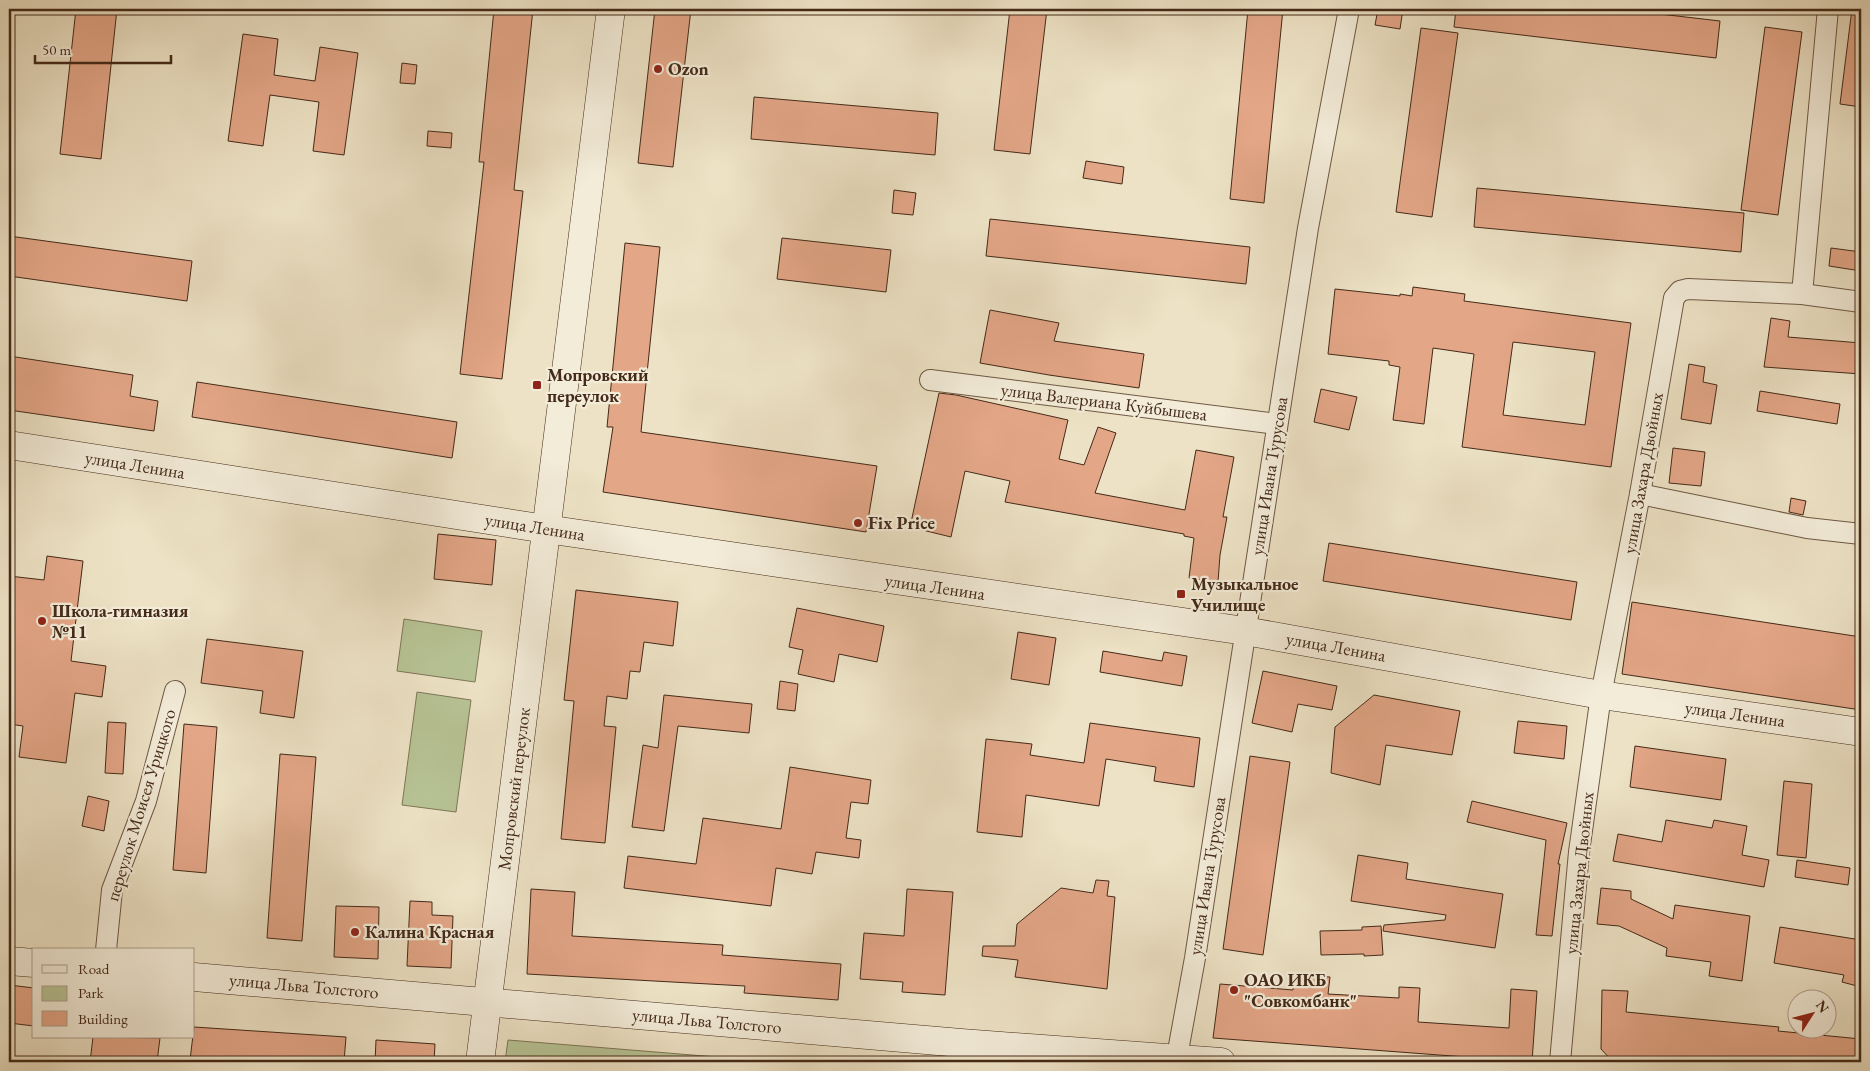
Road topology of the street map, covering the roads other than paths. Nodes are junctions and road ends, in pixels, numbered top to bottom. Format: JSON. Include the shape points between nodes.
{"nodes":[{"id":1,"x":610,"y":9,"type":"edge"},
{"id":2,"x":1349,"y":9,"type":"edge"},
{"id":3,"x":1828,"y":9,"type":"edge"},
{"id":4,"x":1802,"y":294,"type":"junction"},
{"id":5,"x":1861,"y":302,"type":"edge"},
{"id":6,"x":930,"y":380,"type":"dead end"},
{"id":7,"x":1278,"y":424,"type":"junction"},
{"id":8,"x":9,"y":446,"type":"edge"},
{"id":9,"x":1640,"y":494,"type":"junction"},
{"id":10,"x":546,"y":529,"type":"junction"},
{"id":11,"x":1861,"y":534,"type":"edge"},
{"id":12,"x":1245,"y":631,"type":"junction"},
{"id":13,"x":175,"y":691,"type":"dead end"},
{"id":14,"x":1601,"y":695,"type":"junction"},
{"id":15,"x":1861,"y":732,"type":"edge"},
{"id":16,"x":106,"y":948,"type":"edge"},
{"id":17,"x":9,"y":961,"type":"edge"},
{"id":18,"x":32,"y":963,"type":"edge"},
{"id":19,"x":195,"y":976,"type":"edge"},
{"id":20,"x":488,"y":1001,"type":"junction"},
{"id":21,"x":1176,"y":1060,"type":"edge"},
{"id":22,"x":480,"y":1062,"type":"edge"},
{"id":23,"x":1221,"y":1062,"type":"edge"},
{"id":24,"x":1560,"y":1062,"type":"edge"}],
"edges":[{"from":1,"to":10,"type":"street","name":"Мопровский переулок"},
{"from":2,"to":7,"type":"street","name":"улица Ивана Турусова","via":[[1308,228]]},
{"from":3,"to":4,"type":"street"},
{"from":4,"to":5,"type":"street","name":"улица Захара Двойных"},
{"from":4,"to":9,"type":"street","name":"улица Захара Двойных","via":[[1688,289],[1680,291],[1674,298]]},
{"from":6,"to":7,"type":"street","name":"улица Валериана Куйбышева"},
{"from":7,"to":12,"type":"street","name":"улица Ивана Турусова"},
{"from":8,"to":10,"type":"street","name":"улица Ленина"},
{"from":9,"to":11,"type":"street","via":[[1807,528]]},
{"from":9,"to":14,"type":"street","name":"улица Захара Двойных"},
{"from":10,"to":12,"type":"street","name":"улица Ленина"},
{"from":10,"to":20,"type":"street","name":"Мопровский переулок"},
{"from":12,"to":14,"type":"street","name":"улица Ленина"},
{"from":12,"to":21,"type":"street","name":"улица Ивана Турусова"},
{"from":13,"to":16,"type":"street","name":"переулок Моисея Урицкого","via":[[146,801],[112,890]]},
{"from":14,"to":15,"type":"street","name":"улица Ленина"},
{"from":14,"to":24,"type":"street","name":"улица Захара Двойных","via":[[1579,852]]},
{"from":17,"to":18,"type":"street"},
{"from":19,"to":20,"type":"street","name":"улица Льва Толстого"},
{"from":20,"to":21,"type":"street","name":"улица Льва Толстого"},
{"from":20,"to":22,"type":"street","name":"Мопровский переулок"},
{"from":21,"to":23,"type":"street","name":"улица Льва Толстого"}]}
